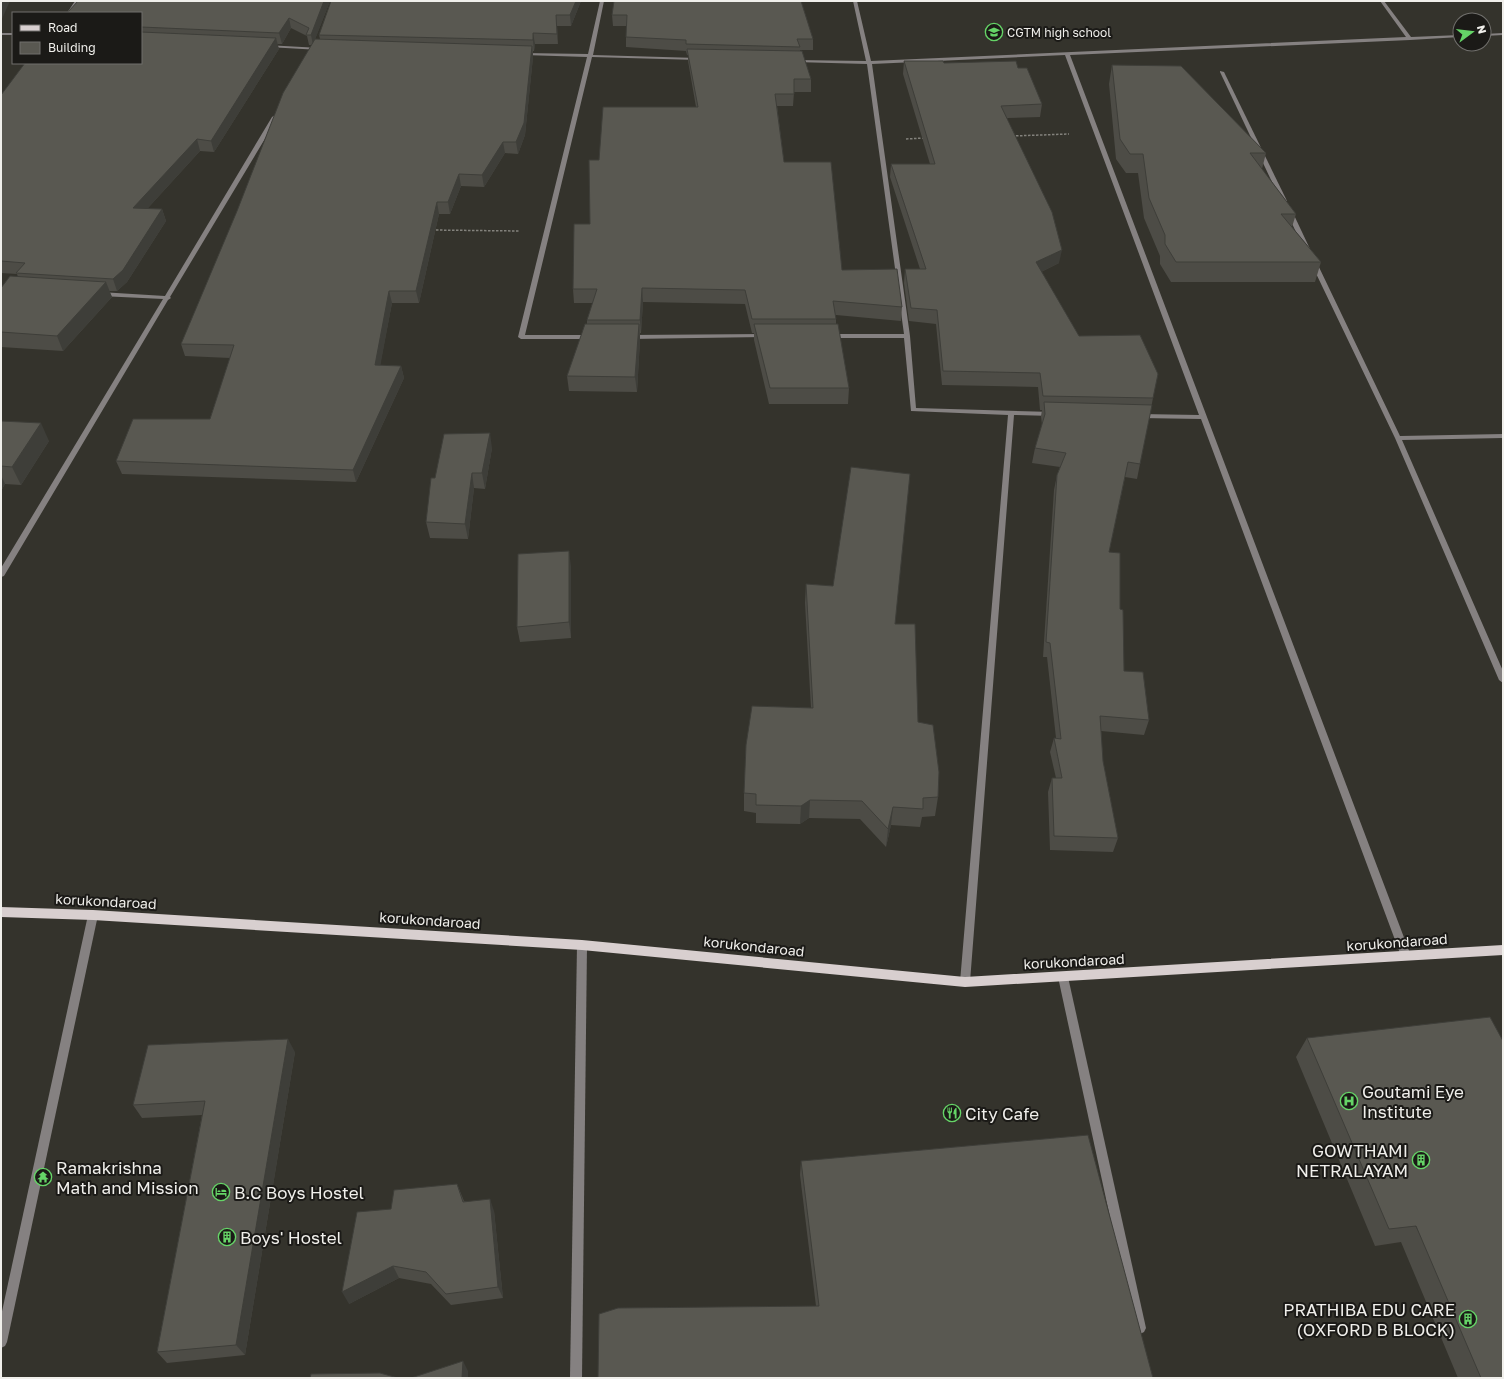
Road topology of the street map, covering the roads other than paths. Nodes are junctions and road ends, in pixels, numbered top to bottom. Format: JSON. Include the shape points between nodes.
{"nodes":[{"id":1,"x":77,"y":1,"type":"edge"},
{"id":2,"x":602,"y":1,"type":"edge"},
{"id":3,"x":855,"y":1,"type":"edge"},
{"id":4,"x":1382,"y":1,"type":"edge"},
{"id":5,"x":70,"y":12,"type":"edge"},
{"id":6,"x":1,"y":34,"type":"edge"},
{"id":7,"x":12,"y":34,"type":"edge"},
{"id":8,"x":1503,"y":34,"type":"edge"},
{"id":9,"x":1492,"y":35,"type":"edge"},
{"id":10,"x":1452,"y":36,"type":"edge"},
{"id":11,"x":1410,"y":39,"type":"junction"},
{"id":12,"x":319,"y":42,"type":"edge"},
{"id":13,"x":260,"y":46,"type":"edge"},
{"id":14,"x":316,"y":48,"type":"junction"},
{"id":15,"x":324,"y":49,"type":"edge"},
{"id":16,"x":520,"y":54,"type":"edge"},
{"id":17,"x":1067,"y":54,"type":"junction"},
{"id":18,"x":312,"y":55,"type":"edge"},
{"id":19,"x":590,"y":56,"type":"junction"},
{"id":20,"x":702,"y":59,"type":"edge"},
{"id":21,"x":789,"y":61,"type":"edge"},
{"id":22,"x":869,"y":63,"type":"junction"},
{"id":23,"x":1222,"y":72,"type":"dead end"},
{"id":24,"x":280,"y":108,"type":"edge"},
{"id":25,"x":96,"y":293,"type":"edge"},
{"id":26,"x":168,"y":298,"type":"junction"},
{"id":27,"x":773,"y":336,"type":"edge"},
{"id":28,"x":821,"y":336,"type":"edge"},
{"id":29,"x":907,"y":336,"type":"junction"},
{"id":30,"x":600,"y":337,"type":"edge"},
{"id":31,"x":624,"y":337,"type":"edge"},
{"id":32,"x":1011,"y":413,"type":"junction"},
{"id":33,"x":1057,"y":414,"type":"edge"},
{"id":34,"x":1134,"y":416,"type":"edge"},
{"id":35,"x":1204,"y":417,"type":"junction"},
{"id":36,"x":1503,"y":436,"type":"edge"},
{"id":37,"x":1398,"y":438,"type":"junction"},
{"id":38,"x":1,"y":574,"type":"edge"},
{"id":39,"x":1503,"y":680,"type":"edge"},
{"id":40,"x":1,"y":912,"type":"edge"},
{"id":41,"x":93,"y":915,"type":"junction"},
{"id":42,"x":582,"y":945,"type":"junction"},
{"id":43,"x":1502,"y":952,"type":"edge"},
{"id":44,"x":1406,"y":956,"type":"junction"},
{"id":45,"x":1063,"y":978,"type":"junction"},
{"id":46,"x":965,"y":982,"type":"junction"},
{"id":47,"x":1142,"y":1340,"type":"edge"},
{"id":48,"x":1,"y":1342,"type":"edge"},
{"id":49,"x":576,"y":1378,"type":"edge"}],
"edges":[{"from":1,"to":5,"type":"street"},
{"from":2,"to":19,"type":"street"},
{"from":3,"to":22,"type":"street"},
{"from":4,"to":11,"type":"street"},
{"from":6,"to":7,"type":"street"},
{"from":8,"to":9,"type":"street"},
{"from":10,"to":11,"type":"street"},
{"from":11,"to":17,"type":"street"},
{"from":12,"to":14,"type":"street"},
{"from":13,"to":14,"type":"street"},
{"from":14,"to":15,"type":"street"},
{"from":14,"to":18,"type":"street"},
{"from":16,"to":19,"type":"street"},
{"from":17,"to":22,"type":"street"},
{"from":17,"to":35,"type":"street"},
{"from":19,"to":20,"type":"street"},
{"from":19,"to":30,"type":"street","via":[[521,337]]},
{"from":21,"to":22,"type":"street"},
{"from":22,"to":29,"type":"street"},
{"from":23,"to":37,"type":"street"},
{"from":24,"to":26,"type":"street"},
{"from":25,"to":26,"type":"street"},
{"from":26,"to":38,"type":"street"},
{"from":27,"to":31,"type":"street"},
{"from":28,"to":29,"type":"street"},
{"from":29,"to":32,"type":"street","via":[[913,410]]},
{"from":32,"to":33,"type":"street"},
{"from":32,"to":46,"type":"street"},
{"from":34,"to":35,"type":"street"},
{"from":35,"to":44,"type":"street"},
{"from":36,"to":37,"type":"street"},
{"from":37,"to":39,"type":"street"},
{"from":40,"to":41,"type":"main road","name":"korukondaroad"},
{"from":41,"to":42,"type":"main road","name":"korukondaroad"},
{"from":41,"to":48,"type":"street"},
{"from":42,"to":46,"type":"main road","name":"korukondaroad"},
{"from":42,"to":49,"type":"street"},
{"from":43,"to":44,"type":"main road","name":"korukondaroad"},
{"from":44,"to":45,"type":"main road","name":"korukondaroad"},
{"from":45,"to":46,"type":"main road","name":"korukondaroad"},
{"from":45,"to":47,"type":"street"}]}
